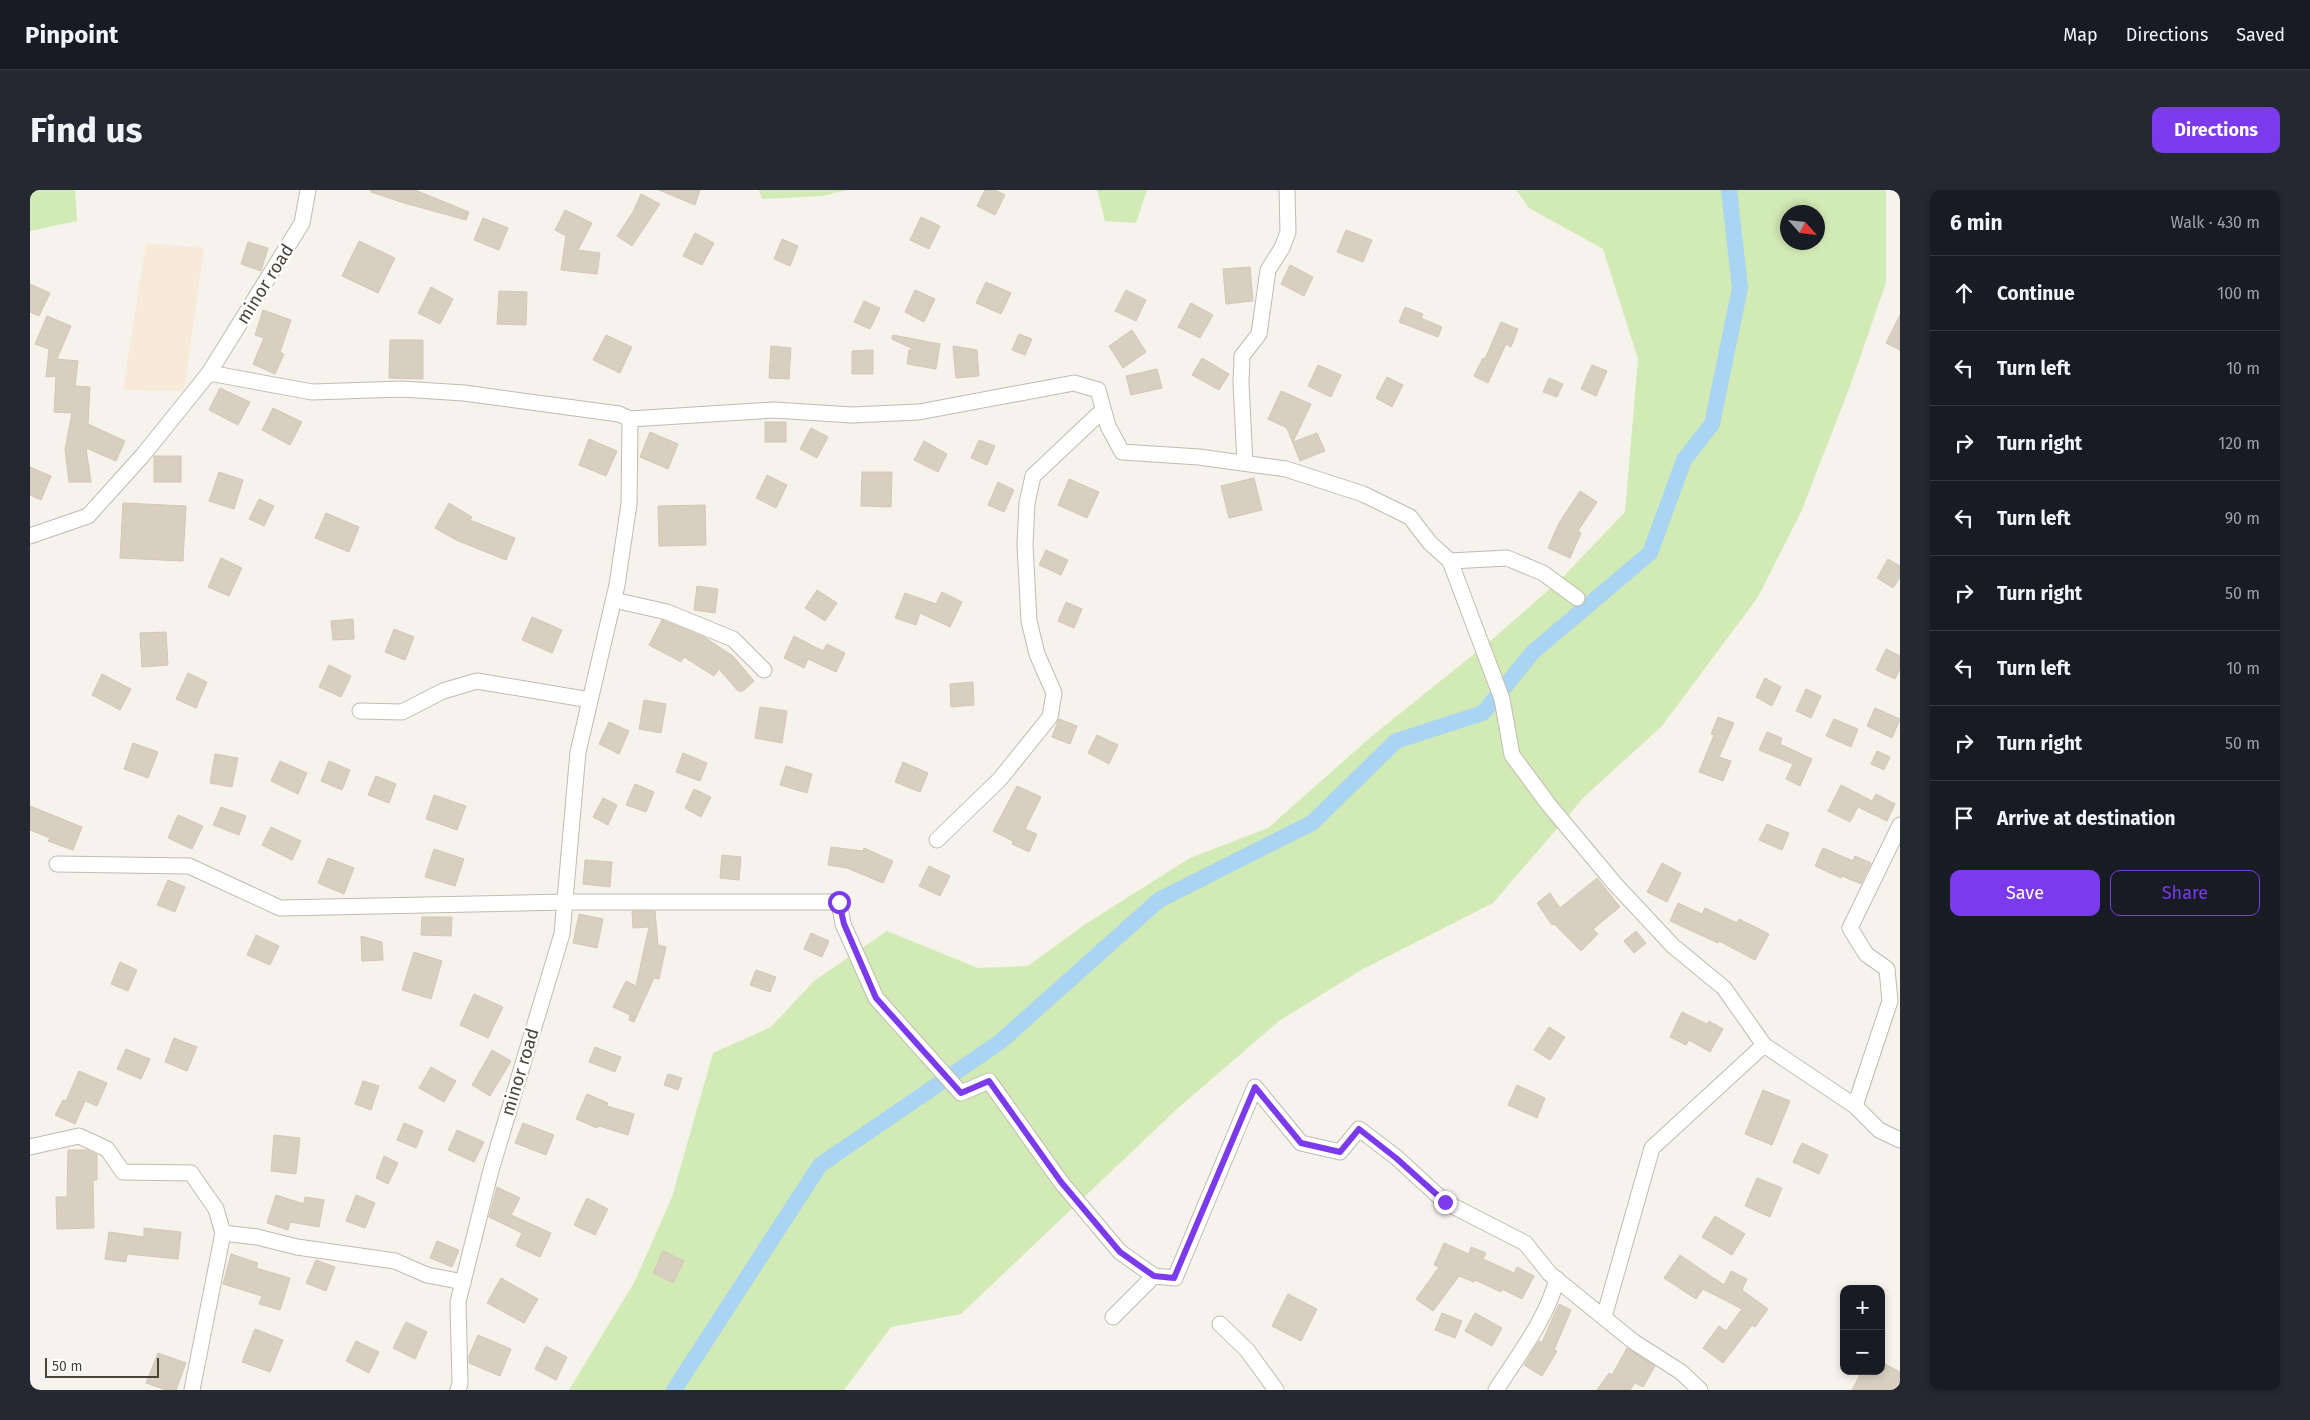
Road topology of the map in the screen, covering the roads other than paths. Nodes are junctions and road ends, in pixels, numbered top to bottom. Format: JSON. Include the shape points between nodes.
{"nodes":[{"id":1,"x":308,"y":190,"type":"edge"},
{"id":2,"x":1287,"y":190,"type":"edge"},
{"id":3,"x":209,"y":373,"type":"junction"},
{"id":4,"x":1104,"y":410,"type":"junction"},
{"id":5,"x":630,"y":419,"type":"junction"},
{"id":6,"x":1245,"y":463,"type":"junction"},
{"id":7,"x":30,"y":536,"type":"edge"},
{"id":8,"x":1450,"y":561,"type":"junction"},
{"id":9,"x":1577,"y":598,"type":"dead end"},
{"id":10,"x":614,"y":600,"type":"junction"},
{"id":11,"x":764,"y":670,"type":"dead end"},
{"id":12,"x":590,"y":700,"type":"junction"},
{"id":13,"x":360,"y":711,"type":"dead end"},
{"id":14,"x":1900,"y":825,"type":"edge"},
{"id":15,"x":936,"y":840,"type":"dead end"},
{"id":16,"x":57,"y":864,"type":"dead end"},
{"id":17,"x":565,"y":902,"type":"junction"},
{"id":18,"x":1764,"y":1045,"type":"junction"},
{"id":19,"x":1855,"y":1106,"type":"junction"},
{"id":20,"x":1900,"y":1140,"type":"edge"},
{"id":21,"x":30,"y":1147,"type":"edge"},
{"id":22,"x":223,"y":1233,"type":"junction"},
{"id":23,"x":1154,"y":1276,"type":"junction"},
{"id":24,"x":1557,"y":1279,"type":"junction"},
{"id":25,"x":463,"y":1282,"type":"junction"},
{"id":26,"x":1113,"y":1317,"type":"dead end"},
{"id":27,"x":1604,"y":1317,"type":"junction"},
{"id":28,"x":1220,"y":1324,"type":"dead end"},
{"id":29,"x":192,"y":1390,"type":"edge"},
{"id":30,"x":458,"y":1390,"type":"edge"},
{"id":31,"x":1276,"y":1390,"type":"edge"},
{"id":32,"x":1496,"y":1390,"type":"edge"},
{"id":33,"x":1700,"y":1390,"type":"edge"}],
"edges":[{"from":1,"to":3,"type":"street","name":"minor road","via":[[302,223]]},
{"from":2,"to":6,"type":"street","via":[[1288,232],[1268,270],[1259,334],[1242,356]]},
{"from":3,"to":5,"type":"street","via":[[312,392],[402,389],[464,393],[619,414]]},
{"from":3,"to":7,"type":"street","name":"minor road","via":[[143,455],[88,516]]},
{"from":4,"to":5,"type":"street","via":[[1098,390],[1074,383],[919,412],[852,415],[774,410]]},
{"from":4,"to":6,"type":"street","via":[[1108,426],[1122,452]]},
{"from":4,"to":15,"type":"street","via":[[1033,476],[1027,503],[1025,545],[1029,621],[1037,654],[1054,693],[1050,716],[1000,779]]},
{"from":5,"to":10,"type":"street","name":"minor road","via":[[629,504]]},
{"from":6,"to":8,"type":"street","via":[[1286,468],[1363,494],[1410,516],[1430,543]]},
{"from":8,"to":9,"type":"street","via":[[1507,558],[1543,573]]},
{"from":8,"to":18,"type":"street","via":[[1499,693],[1512,755],[1615,884],[1672,946],[1724,988]]},
{"from":10,"to":11,"type":"street","via":[[667,612],[733,639]]},
{"from":10,"to":12,"type":"street","name":"minor road"},
{"from":12,"to":13,"type":"street","via":[[476,681],[443,691],[402,712]]},
{"from":12,"to":17,"type":"street","name":"minor road","via":[[578,752]]},
{"from":14,"to":19,"type":"street","via":[[1850,928],[1866,954],[1887,969],[1890,1001]]},
{"from":16,"to":17,"type":"street","via":[[189,866],[280,908]]},
{"from":17,"to":23,"type":"street","via":[[839,902],[844,924],[876,998],[961,1093],[989,1081],[1066,1189],[1120,1252]]},
{"from":17,"to":25,"type":"street","name":"minor road","via":[[562,934],[490,1170]]},
{"from":18,"to":19,"type":"street"},
{"from":18,"to":27,"type":"street","via":[[1652,1148]]},
{"from":19,"to":20,"type":"street","via":[[1879,1130]]},
{"from":21,"to":22,"type":"street","via":[[79,1136],[108,1149],[123,1172],[191,1173],[216,1209]]},
{"from":22,"to":25,"type":"street","via":[[395,1261],[426,1275]]},
{"from":22,"to":29,"type":"street"},
{"from":23,"to":24,"type":"street","via":[[1174,1278],[1255,1087],[1301,1143],[1340,1152],[1359,1129],[1445,1202],[1525,1243]]},
{"from":23,"to":26,"type":"street"},
{"from":24,"to":27,"type":"street"},
{"from":24,"to":32,"type":"street","via":[[1552,1299],[1538,1325]]},
{"from":25,"to":30,"type":"street","name":"minor road","via":[[458,1302]]},
{"from":27,"to":33,"type":"street","via":[[1634,1342],[1681,1372]]},
{"from":28,"to":31,"type":"street","via":[[1246,1350]]}]}
